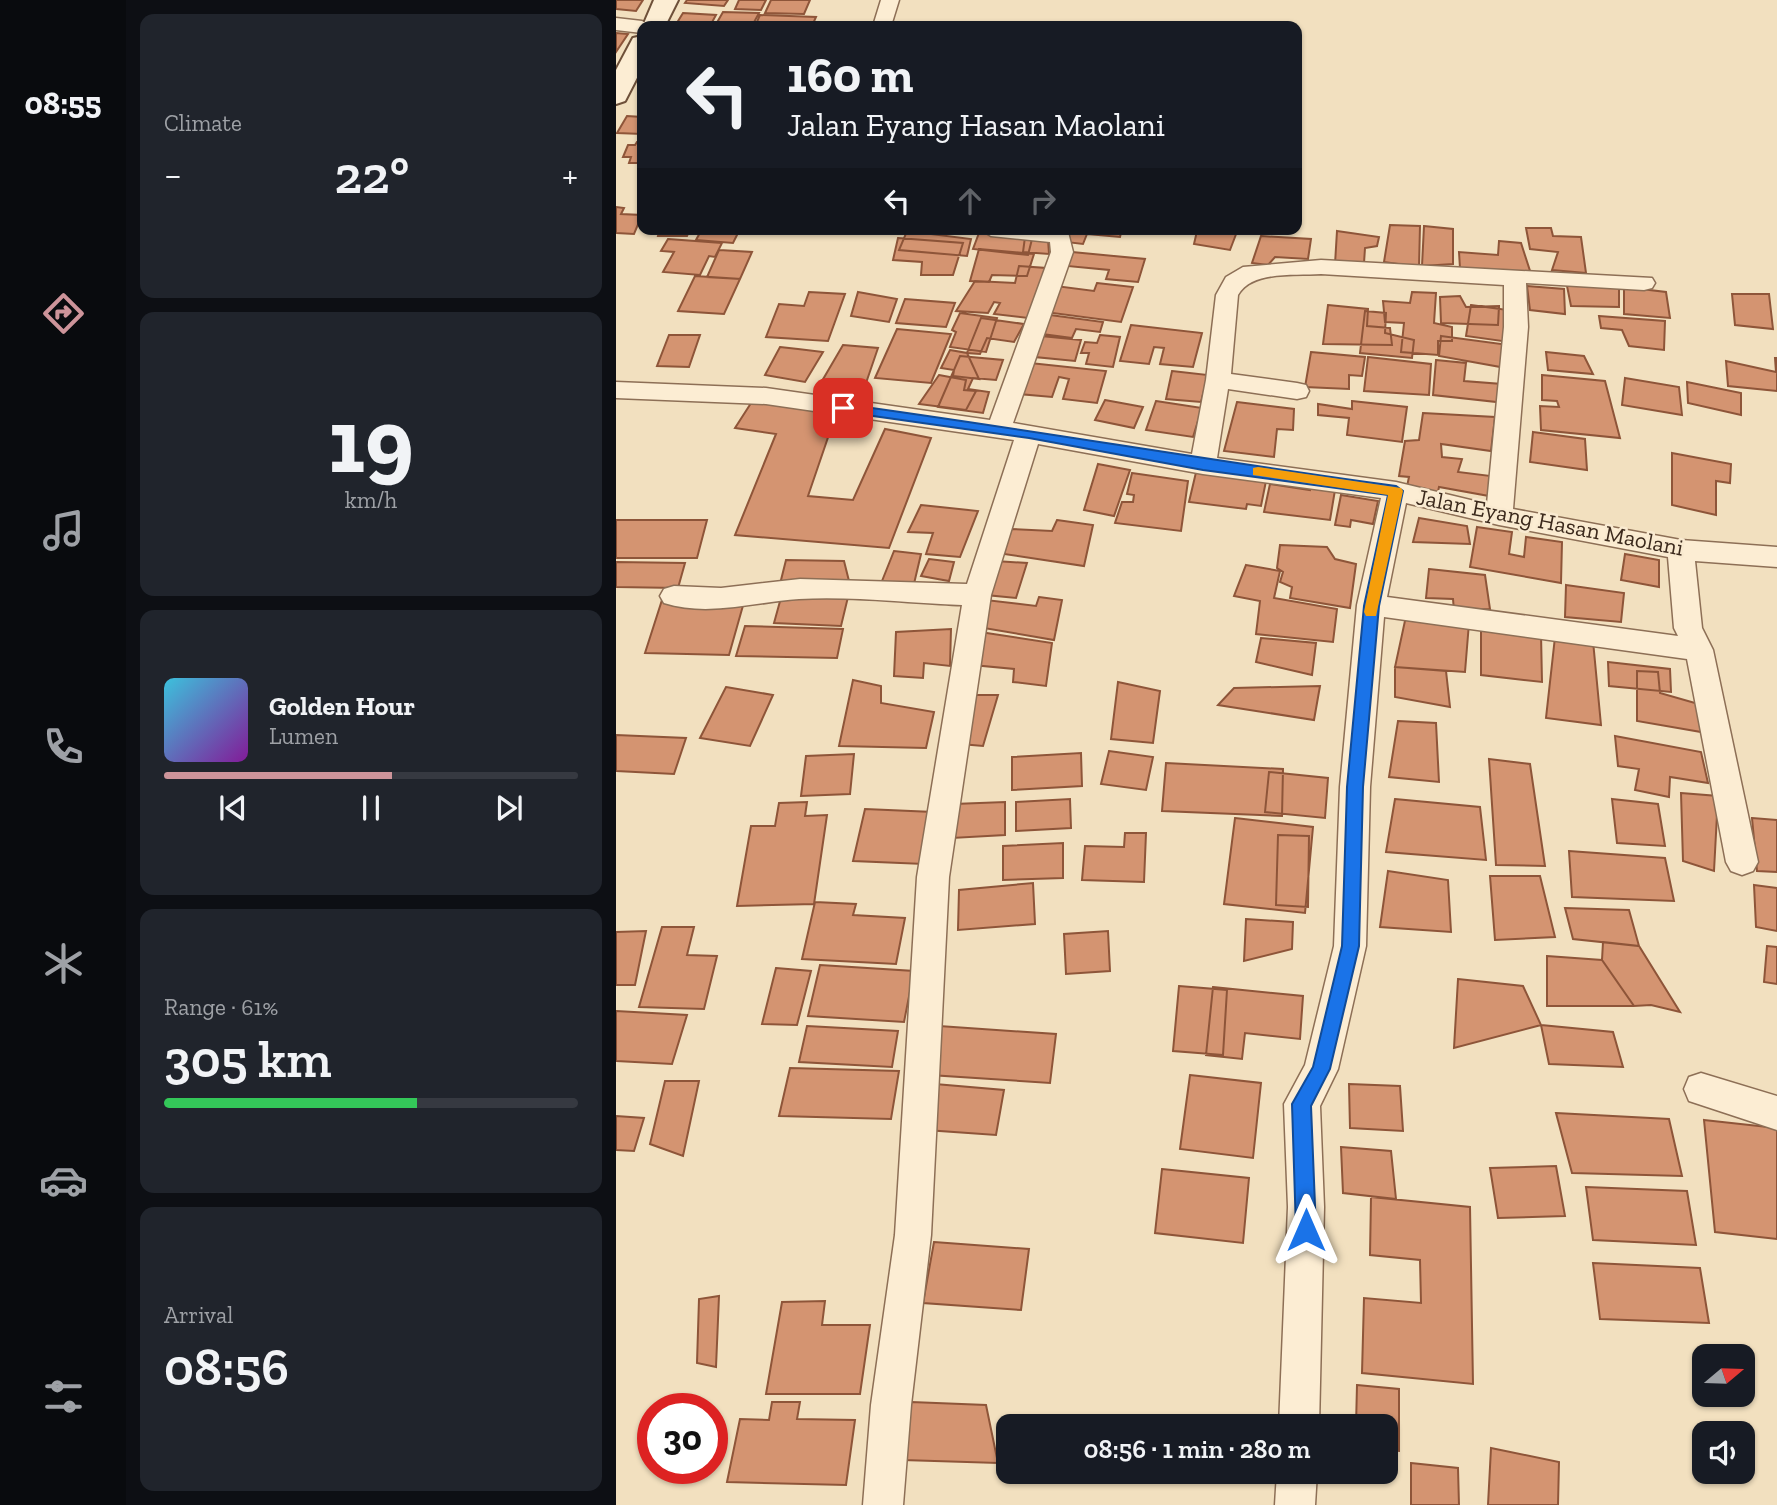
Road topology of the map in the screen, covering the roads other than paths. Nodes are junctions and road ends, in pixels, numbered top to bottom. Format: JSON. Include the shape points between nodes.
{"nodes":[{"id":1,"x":666,"y":0,"type":"edge"},
{"id":2,"x":890,"y":0,"type":"edge"},
{"id":3,"x":656,"y":21,"type":"edge"},
{"id":4,"x":883,"y":21,"type":"edge"},
{"id":5,"x":616,"y":24,"type":"edge"},
{"id":6,"x":637,"y":26,"type":"edge"},
{"id":7,"x":637,"y":54,"type":"edge"},
{"id":8,"x":616,"y":96,"type":"edge"},
{"id":9,"x":1062,"y":235,"type":"edge"},
{"id":10,"x":1515,"y":279,"type":"junction"},
{"id":11,"x":1644,"y":283,"type":"dead end"},
{"id":12,"x":1218,"y":380,"type":"junction"},
{"id":13,"x":616,"y":390,"type":"edge"},
{"id":14,"x":1297,"y":391,"type":"dead end"},
{"id":15,"x":1013,"y":432,"type":"junction"},
{"id":16,"x":1203,"y":465,"type":"junction"},
{"id":17,"x":1396,"y":491,"type":"junction"},
{"id":18,"x":1499,"y":516,"type":"junction"},
{"id":19,"x":1681,"y":550,"type":"junction"},
{"id":20,"x":1777,"y":557,"type":"edge"},
{"id":21,"x":977,"y":595,"type":"junction"},
{"id":22,"x":674,"y":596,"type":"dead end"},
{"id":23,"x":1371,"y":606,"type":"junction"},
{"id":24,"x":1699,"y":650,"type":"junction"},
{"id":25,"x":1742,"y":862,"type":"dead end"},
{"id":26,"x":1701,"y":1089,"type":"dead end"},
{"id":27,"x":1777,"y":1113,"type":"edge"},
{"id":28,"x":1299,"y":1414,"type":"edge"},
{"id":29,"x":1296,"y":1484,"type":"edge"},
{"id":30,"x":883,"y":1505,"type":"edge"},
{"id":31,"x":1295,"y":1505,"type":"edge"}],
"edges":[{"from":1,"to":3,"type":"main road"},
{"from":2,"to":4,"type":"street"},
{"from":5,"to":6,"type":"street"},
{"from":7,"to":8,"type":"main road"},
{"from":9,"to":15,"type":"street","via":[[1062,252]]},
{"from":10,"to":11,"type":"street"},
{"from":10,"to":12,"type":"street","via":[[1321,267],[1251,272],[1234,282],[1227,295]]},
{"from":10,"to":18,"type":"street","via":[[1516,327]]},
{"from":12,"to":14,"type":"street"},
{"from":12,"to":16,"type":"street"},
{"from":13,"to":15,"type":"street","name":"Jalan Eyang Hasan Maolani","via":[[766,397]]},
{"from":15,"to":16,"type":"street","name":"Jalan Eyang Hasan Maolani"},
{"from":15,"to":21,"type":"street"},
{"from":16,"to":17,"type":"street","name":"Jalan Eyang Hasan Maolani"},
{"from":17,"to":18,"type":"street","name":"Jalan Eyang Hasan Maolani"},
{"from":17,"to":23,"type":"street"},
{"from":18,"to":19,"type":"street","name":"Jalan Eyang Hasan Maolani"},
{"from":19,"to":20,"type":"street","name":"Jalan Eyang Hasan Maolani"},
{"from":19,"to":24,"type":"street","via":[[1688,628]]},
{"from":21,"to":22,"type":"street","via":[[800,589],[721,598]]},
{"from":21,"to":30,"type":"street","via":[[933,877],[913,1235]]},
{"from":23,"to":24,"type":"street"},
{"from":23,"to":28,"type":"street","via":[[1355,787],[1350,946],[1321,1069],[1302,1104],[1306,1207]]},
{"from":24,"to":25,"type":"street"},
{"from":26,"to":27,"type":"street"},
{"from":29,"to":31,"type":"street"}]}
